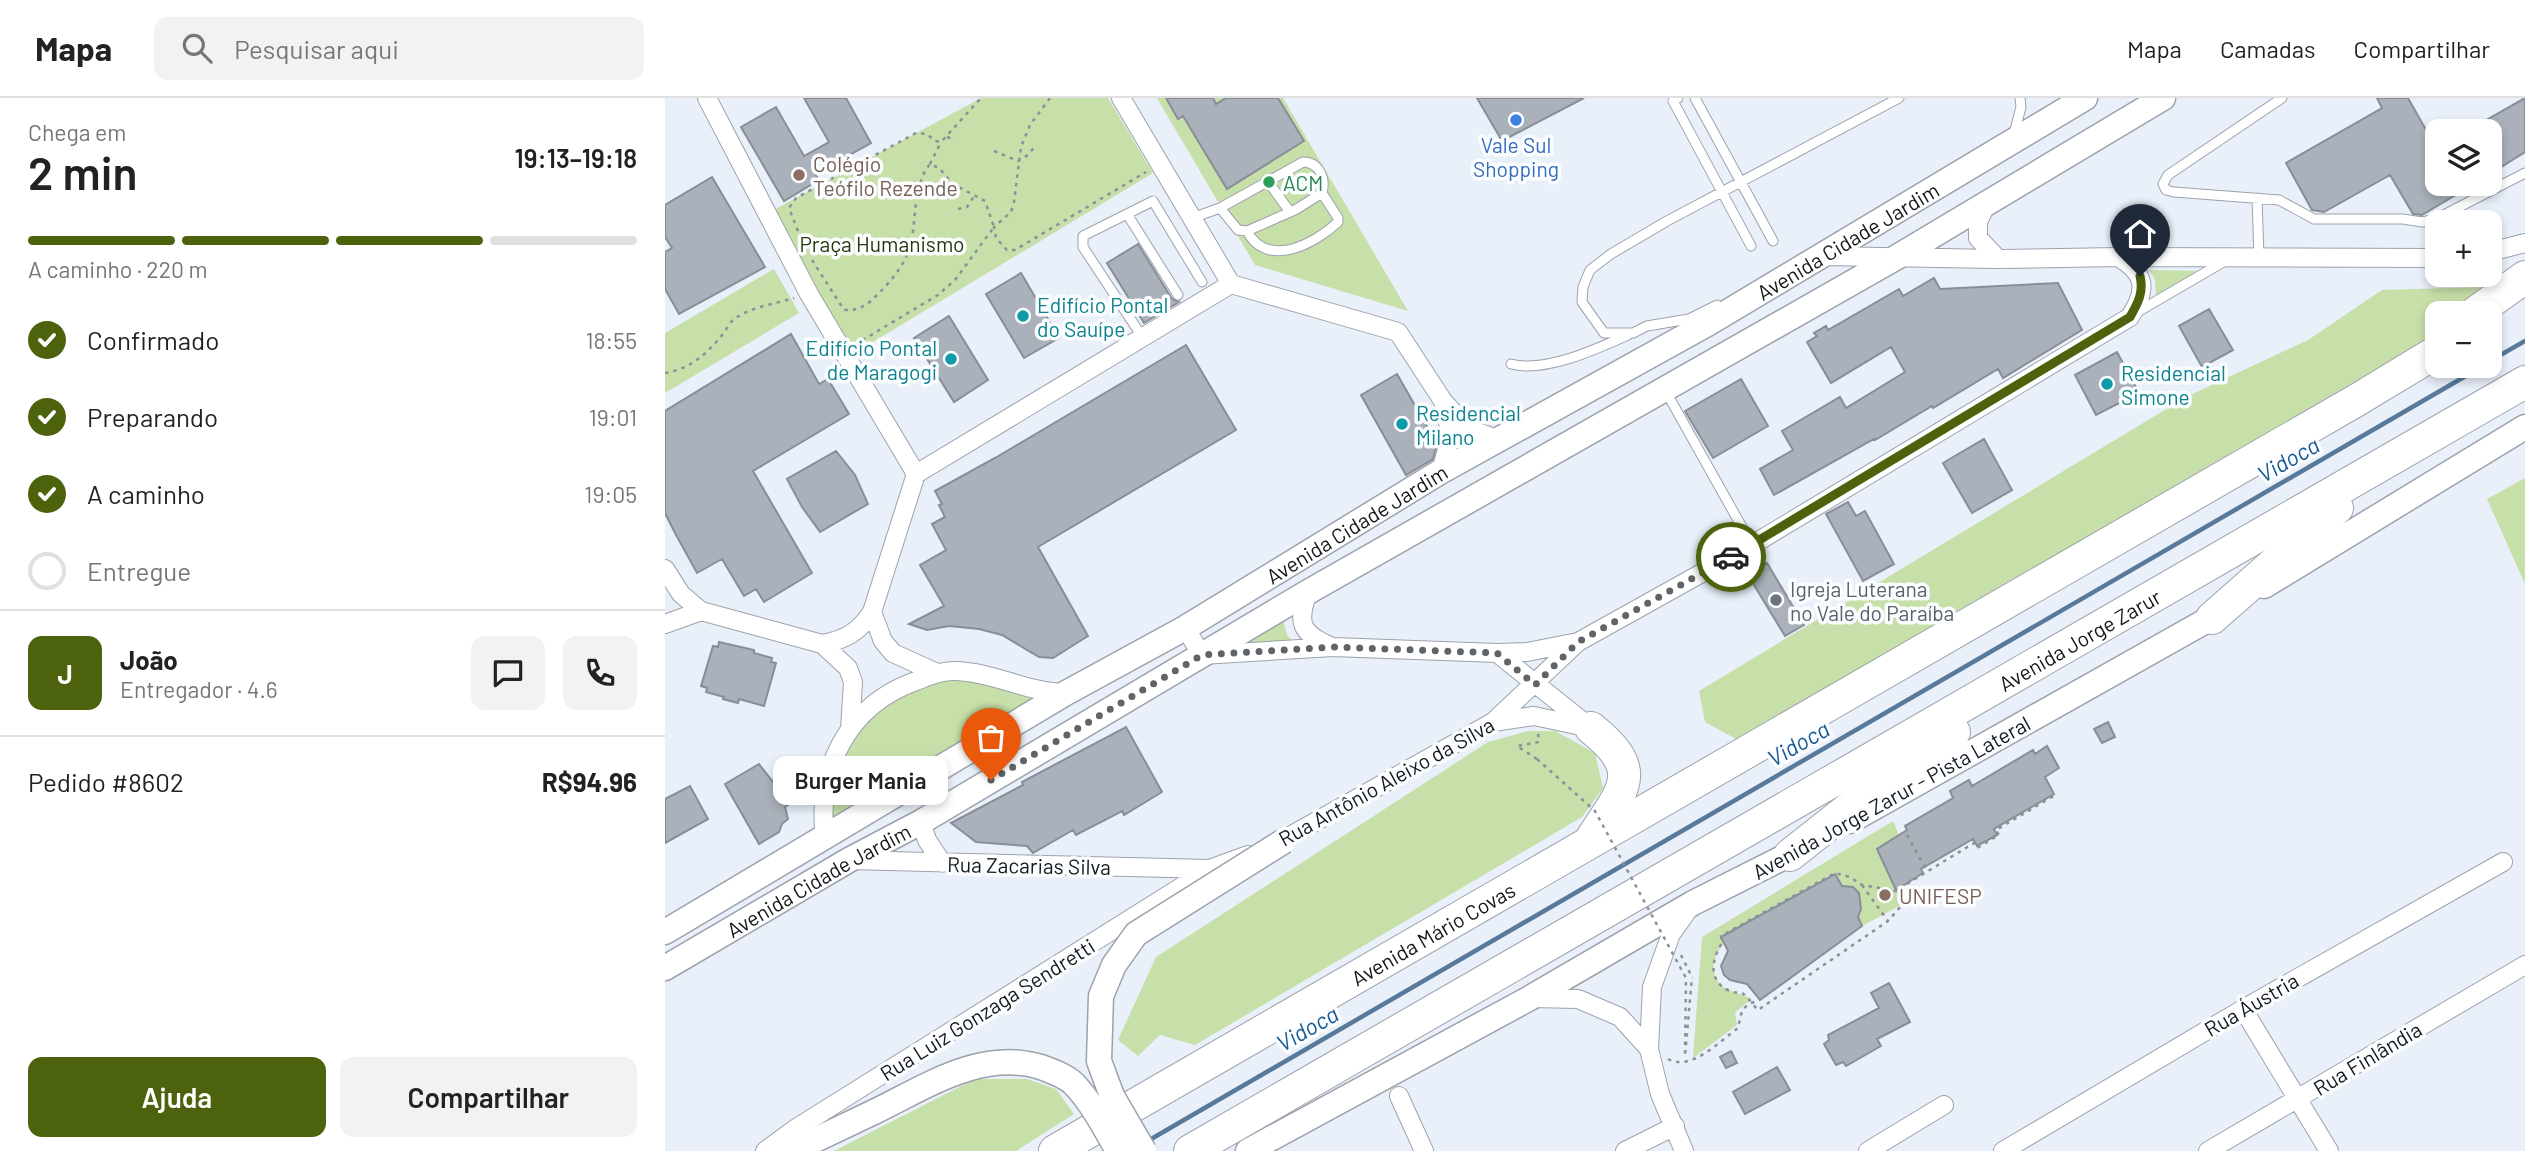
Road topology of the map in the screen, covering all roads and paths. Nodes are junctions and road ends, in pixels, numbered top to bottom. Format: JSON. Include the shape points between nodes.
{"nodes":[{"id":1,"x":707,"y":98,"type":"edge"},
{"id":2,"x":981,"y":98,"type":"edge"},
{"id":3,"x":1050,"y":98,"type":"edge"},
{"id":4,"x":1121,"y":98,"type":"edge"},
{"id":5,"x":1678,"y":98,"type":"edge"},
{"id":6,"x":1695,"y":98,"type":"edge"},
{"id":7,"x":1899,"y":98,"type":"edge"},
{"id":8,"x":2021,"y":98,"type":"edge"},
{"id":9,"x":2085,"y":98,"type":"edge"},
{"id":10,"x":2163,"y":98,"type":"edge"},
{"id":11,"x":2282,"y":98,"type":"edge"},
{"id":12,"x":947,"y":136,"type":"junction"},
{"id":13,"x":955,"y":140,"type":"dead end"},
{"id":14,"x":941,"y":142,"type":"junction"},
{"id":15,"x":2013,"y":142,"type":"junction"},
{"id":16,"x":1036,"y":145,"type":"dead end"},
{"id":17,"x":994,"y":151,"type":"dead end"},
{"id":18,"x":1018,"y":161,"type":"junction"},
{"id":19,"x":1161,"y":163,"type":"junction"},
{"id":20,"x":930,"y":164,"type":"junction"},
{"id":21,"x":2525,"y":173,"type":"edge"},
{"id":22,"x":1267,"y":180,"type":"junction"},
{"id":23,"x":1742,"y":183,"type":"junction"},
{"id":24,"x":1322,"y":192,"type":"junction"},
{"id":25,"x":1722,"y":193,"type":"junction"},
{"id":26,"x":918,"y":194,"type":"junction"},
{"id":27,"x":975,"y":195,"type":"junction"},
{"id":28,"x":926,"y":197,"type":"dead end"},
{"id":29,"x":2257,"y":198,"type":"junction"},
{"id":30,"x":1988,"y":202,"type":"junction"},
{"id":31,"x":1220,"y":208,"type":"junction"},
{"id":32,"x":958,"y":209,"type":"dead end"},
{"id":33,"x":1290,"y":212,"type":"junction"},
{"id":34,"x":1127,"y":214,"type":"junction"},
{"id":35,"x":1192,"y":218,"type":"junction"},
{"id":36,"x":994,"y":227,"type":"junction"},
{"id":37,"x":1247,"y":231,"type":"junction"},
{"id":38,"x":1773,"y":240,"type":"dead end"},
{"id":39,"x":2525,"y":243,"type":"edge"},
{"id":40,"x":1751,"y":246,"type":"dead end"},
{"id":41,"x":804,"y":248,"type":"dead end"},
{"id":42,"x":2502,"y":249,"type":"edge"},
{"id":43,"x":1897,"y":257,"type":"junction"},
{"id":44,"x":2118,"y":257,"type":"junction"},
{"id":45,"x":2231,"y":257,"type":"junction"},
{"id":46,"x":2259,"y":257,"type":"junction"},
{"id":47,"x":2425,"y":258,"type":"edge"},
{"id":48,"x":811,"y":259,"type":"dead end"},
{"id":49,"x":1998,"y":259,"type":"junction"},
{"id":50,"x":1817,"y":260,"type":"junction"},
{"id":51,"x":2525,"y":277,"type":"edge"},
{"id":52,"x":1202,"y":282,"type":"dead end"},
{"id":53,"x":1231,"y":284,"type":"junction"},
{"id":54,"x":809,"y":294,"type":"junction"},
{"id":55,"x":1178,"y":295,"type":"dead end"},
{"id":56,"x":1735,"y":295,"type":"dead end"},
{"id":57,"x":2525,"y":298,"type":"edge"},
{"id":58,"x":1724,"y":301,"type":"dead end"},
{"id":59,"x":2492,"y":301,"type":"edge"},
{"id":60,"x":2502,"y":312,"type":"edge"},
{"id":61,"x":2130,"y":317,"type":"junction"},
{"id":62,"x":1633,"y":333,"type":"junction"},
{"id":63,"x":1143,"y":338,"type":"junction"},
{"id":64,"x":2425,"y":350,"type":"edge"},
{"id":65,"x":843,"y":352,"type":"junction"},
{"id":66,"x":2425,"y":359,"type":"edge"},
{"id":67,"x":1511,"y":364,"type":"dead end"},
{"id":68,"x":665,"y":373,"type":"edge"},
{"id":69,"x":2525,"y":382,"type":"edge"},
{"id":70,"x":1664,"y":388,"type":"junction"},
{"id":71,"x":2357,"y":400,"type":"junction"},
{"id":72,"x":1443,"y":401,"type":"junction"},
{"id":73,"x":2525,"y":427,"type":"edge"},
{"id":74,"x":1497,"y":439,"type":"junction"},
{"id":75,"x":2425,"y":440,"type":"junction"},
{"id":76,"x":1440,"y":472,"type":"junction"},
{"id":77,"x":916,"y":474,"type":"junction"},
{"id":78,"x":1752,"y":545,"type":"junction"},
{"id":79,"x":665,"y":569,"type":"edge"},
{"id":80,"x":1308,"y":592,"type":"junction"},
{"id":81,"x":2150,"y":600,"type":"junction"},
{"id":82,"x":701,"y":611,"type":"junction"},
{"id":83,"x":872,"y":612,"type":"junction"},
{"id":84,"x":2212,"y":618,"type":"junction"},
{"id":85,"x":665,"y":624,"type":"edge"},
{"id":86,"x":1185,"y":628,"type":"junction"},
{"id":87,"x":1578,"y":642,"type":"junction"},
{"id":88,"x":822,"y":644,"type":"junction"},
{"id":89,"x":1333,"y":647,"type":"junction"},
{"id":90,"x":1497,"y":653,"type":"junction"},
{"id":91,"x":1202,"y":655,"type":"junction"},
{"id":92,"x":937,"y":673,"type":"junction"},
{"id":93,"x":1535,"y":685,"type":"junction"},
{"id":94,"x":1066,"y":694,"type":"junction"},
{"id":95,"x":1493,"y":722,"type":"junction"},
{"id":96,"x":1591,"y":728,"type":"junction"},
{"id":97,"x":850,"y":729,"type":"junction"},
{"id":98,"x":1537,"y":729,"type":"dead end"},
{"id":99,"x":2057,"y":794,"type":"dead end"},
{"id":100,"x":921,"y":822,"type":"junction"},
{"id":101,"x":1907,"y":835,"type":"dead end"},
{"id":102,"x":825,"y":838,"type":"junction"},
{"id":103,"x":1284,"y":841,"type":"junction"},
{"id":104,"x":1590,"y":842,"type":"junction"},
{"id":105,"x":1790,"y":855,"type":"junction"},
{"id":106,"x":849,"y":860,"type":"junction"},
{"id":107,"x":2503,"y":862,"type":"dead end"},
{"id":108,"x":941,"y":863,"type":"junction"},
{"id":109,"x":1210,"y":869,"type":"junction"},
{"id":110,"x":1927,"y":872,"type":"junction"},
{"id":111,"x":1862,"y":885,"type":"junction"},
{"id":112,"x":1897,"y":891,"type":"junction"},
{"id":113,"x":1693,"y":903,"type":"junction"},
{"id":114,"x":1888,"y":921,"type":"junction"},
{"id":115,"x":665,"y":932,"type":"edge"},
{"id":116,"x":1679,"y":951,"type":"dead end"},
{"id":117,"x":1671,"y":961,"type":"dead end"},
{"id":118,"x":2525,"y":965,"type":"edge"},
{"id":119,"x":665,"y":968,"type":"edge"},
{"id":120,"x":1692,"y":977,"type":"dead end"},
{"id":121,"x":1530,"y":998,"type":"junction"},
{"id":122,"x":1760,"y":1000,"type":"dead end"},
{"id":123,"x":1751,"y":1003,"type":"junction"},
{"id":124,"x":2243,"y":1009,"type":"junction"},
{"id":125,"x":1658,"y":1051,"type":"junction"},
{"id":126,"x":1399,"y":1096,"type":"dead end"},
{"id":127,"x":2298,"y":1099,"type":"junction"},
{"id":128,"x":1944,"y":1105,"type":"dead end"},
{"id":129,"x":1675,"y":1126,"type":"junction"},
{"id":130,"x":765,"y":1151,"type":"edge"},
{"id":131,"x":792,"y":1151,"type":"edge"},
{"id":132,"x":1055,"y":1151,"type":"edge"},
{"id":133,"x":1118,"y":1151,"type":"edge"},
{"id":134,"x":1144,"y":1151,"type":"edge"},
{"id":135,"x":1190,"y":1151,"type":"edge"},
{"id":136,"x":1248,"y":1151,"type":"edge"},
{"id":137,"x":1424,"y":1151,"type":"edge"},
{"id":138,"x":1625,"y":1151,"type":"edge"},
{"id":139,"x":1684,"y":1151,"type":"edge"},
{"id":140,"x":1868,"y":1151,"type":"edge"},
{"id":141,"x":2003,"y":1151,"type":"edge"},
{"id":142,"x":2208,"y":1151,"type":"edge"},
{"id":143,"x":2329,"y":1151,"type":"edge"}],
"edges":[{"from":1,"to":54,"type":"street"},
{"from":2,"to":12,"type":"path"},
{"from":3,"to":18,"type":"path","via":[[1030,125]]},
{"from":4,"to":19,"type":"street"},
{"from":5,"to":25,"type":"lane","via":[[1673,101]]},
{"from":6,"to":23,"type":"lane"},
{"from":7,"to":23,"type":"lane"},
{"from":8,"to":15,"type":"lane"},
{"from":9,"to":15,"type":"main road","name":"Avenida Cidade Jardim"},
{"from":10,"to":30,"type":"main road","name":"Avenida Cidade Jardim"},
{"from":11,"to":29,"type":"lane","via":[[2168,174],[2164,184],[2174,192]]},
{"from":12,"to":13,"type":"path"},
{"from":12,"to":14,"type":"path"},
{"from":14,"to":20,"type":"path"},
{"from":14,"to":41,"type":"path","via":[[916,133],[796,198],[789,208]]},
{"from":15,"to":50,"type":"main road","name":"Avenida Cidade Jardim"},
{"from":16,"to":18,"type":"path"},
{"from":17,"to":18,"type":"path"},
{"from":18,"to":36,"type":"path","via":[[1011,212]]},
{"from":19,"to":35,"type":"street"},
{"from":19,"to":36,"type":"path","via":[[1015,250],[1001,244]]},
{"from":20,"to":26,"type":"path"},
{"from":20,"to":27,"type":"path"},
{"from":21,"to":29,"type":"lane","via":[[2436,219],[2421,222],[2314,219],[2279,200]]},
{"from":22,"to":24,"type":"lane","via":[[1308,161],[1322,176]]},
{"from":22,"to":31,"type":"lane"},
{"from":22,"to":33,"type":"lane"},
{"from":23,"to":25,"type":"lane"},
{"from":23,"to":38,"type":"lane"},
{"from":24,"to":33,"type":"lane"},
{"from":24,"to":37,"type":"lane","via":[[1339,220],[1307,244],[1285,251],[1265,249]]},
{"from":25,"to":40,"type":"lane"},
{"from":25,"to":62,"type":"lane","via":[[1655,228],[1590,270],[1582,302],[1597,326],[1604,332]]},
{"from":26,"to":28,"type":"path"},
{"from":26,"to":48,"type":"path","via":[[905,260],[887,284],[856,311],[844,310]]},
{"from":27,"to":32,"type":"path","via":[[967,207]]},
{"from":27,"to":36,"type":"path","via":[[985,201]]},
{"from":29,"to":46,"type":"lane"},
{"from":30,"to":43,"type":"main road","name":"Avenida Cidade Jardim"},
{"from":30,"to":49,"type":"street","via":[[1978,222],[1978,239]]},
{"from":31,"to":35,"type":"lane"},
{"from":31,"to":37,"type":"lane","via":[[1238,230]]},
{"from":33,"to":37,"type":"lane"},
{"from":34,"to":52,"type":"lane","via":[[1153,201]]},
{"from":34,"to":55,"type":"lane"},
{"from":34,"to":63,"type":"lane","via":[[1081,241]]},
{"from":35,"to":53,"type":"street"},
{"from":36,"to":65,"type":"path","via":[[955,280],[938,295]]},
{"from":39,"to":42,"type":"street"},
{"from":43,"to":49,"type":"street"},
{"from":43,"to":50,"type":"street"},
{"from":43,"to":70,"type":"main road","name":"Avenida Cidade Jardim"},
{"from":44,"to":45,"type":"street"},
{"from":44,"to":49,"type":"street"},
{"from":44,"to":61,"type":"street","via":[[2131,264],[2143,287]]},
{"from":45,"to":46,"type":"street"},
{"from":45,"to":61,"type":"lane"},
{"from":46,"to":47,"type":"street"},
{"from":50,"to":56,"type":"lane"},
{"from":50,"to":74,"type":"main road","name":"Avenida Cidade Jardim"},
{"from":51,"to":59,"type":"highway"},
{"from":53,"to":63,"type":"street"},
{"from":53,"to":72,"type":"street","via":[[1398,332]]},
{"from":54,"to":65,"type":"street"},
{"from":54,"to":68,"type":"path","via":[[747,312],[732,321],[701,358]]},
{"from":57,"to":60,"type":"highway"},
{"from":58,"to":62,"type":"lane","via":[[1689,319],[1657,323]]},
{"from":61,"to":78,"type":"street"},
{"from":62,"to":67,"type":"lane","via":[[1596,350],[1535,366]]},
{"from":63,"to":77,"type":"street"},
{"from":64,"to":71,"type":"highway"},
{"from":65,"to":77,"type":"street"},
{"from":66,"to":71,"type":"highway"},
{"from":69,"to":75,"type":"highway","name":"Avenida Jorge Zarur"},
{"from":70,"to":78,"type":"lane"},
{"from":70,"to":80,"type":"main road","name":"Avenida Cidade Jardim"},
{"from":71,"to":104,"type":"highway"},
{"from":72,"to":74,"type":"street","via":[[1469,429]]},
{"from":72,"to":76,"type":"street","via":[[1450,440]]},
{"from":73,"to":84,"type":"main road","name":"Avenida Jorge Zarur - Pista Lateral"},
{"from":74,"to":76,"type":"main road","name":"Avenida Cidade Jardim"},
{"from":75,"to":81,"type":"highway","name":"Avenida Jorge Zarur"},
{"from":75,"to":84,"type":"highway","via":[[2341,505]]},
{"from":76,"to":86,"type":"main road","name":"Avenida Cidade Jardim"},
{"from":77,"to":83,"type":"street"},
{"from":78,"to":87,"type":"street"},
{"from":79,"to":82,"type":"street","via":[[681,594]]},
{"from":80,"to":89,"type":"street","via":[[1302,608],[1305,631]]},
{"from":80,"to":91,"type":"main road","name":"Avenida Cidade Jardim"},
{"from":81,"to":105,"type":"highway","via":[[2034,675]]},
{"from":81,"to":135,"type":"highway","name":"Avenida Jorge Zarur"},
{"from":82,"to":85,"type":"street"},
{"from":82,"to":88,"type":"street"},
{"from":83,"to":88,"type":"street","via":[[851,635]]},
{"from":83,"to":92,"type":"street","via":[[893,653]]},
{"from":84,"to":105,"type":"main road","name":"Avenida Jorge Zarur - Pista Lateral"},
{"from":86,"to":91,"type":"street"},
{"from":86,"to":94,"type":"main road","name":"Avenida Cidade Jardim"},
{"from":87,"to":90,"type":"street"},
{"from":87,"to":93,"type":"street","name":"Rua Antônio Aleixo da Silva"},
{"from":88,"to":97,"type":"street","via":[[848,668],[853,682]]},
{"from":89,"to":90,"type":"street"},
{"from":89,"to":91,"type":"street"},
{"from":90,"to":93,"type":"street"},
{"from":91,"to":100,"type":"main road","name":"Avenida Cidade Jardim"},
{"from":92,"to":94,"type":"street","via":[[976,673],[1043,693]]},
{"from":92,"to":97,"type":"street","via":[[884,696]]},
{"from":93,"to":95,"type":"street","name":"Rua Antônio Aleixo da Silva"},
{"from":93,"to":96,"type":"street"},
{"from":94,"to":102,"type":"main road","name":"Avenida Cidade Jardim"},
{"from":95,"to":96,"type":"street","via":[[1534,716]]},
{"from":95,"to":103,"type":"street","name":"Rua Antônio Aleixo da Silva"},
{"from":96,"to":104,"type":"highway","via":[[1623,760],[1625,775],[1616,801]]},
{"from":97,"to":102,"type":"street","via":[[837,750],[823,793]]},
{"from":98,"to":120,"type":"path","bridge":true,"via":[[1539,742],[1517,746],[1595,811],[1686,978],[1685,1056]]},
{"from":99,"to":110,"type":"path","via":[[1996,830],[1999,835],[1977,848],[1974,843]]},
{"from":100,"to":106,"type":"main road","name":"Avenida Cidade Jardim"},
{"from":100,"to":108,"type":"street"},
{"from":101,"to":110,"type":"path"},
{"from":102,"to":115,"type":"main road","name":"Avenida Cidade Jardim"},
{"from":103,"to":109,"type":"street","name":"Rua Antônio Aleixo da Silva"},
{"from":103,"to":134,"type":"main road","bridge":true,"via":[[1136,934],[1114,965],[1101,996],[1099,1061],[1112,1096]]},
{"from":104,"to":132,"type":"highway","name":"Avenida Mário Covas"},
{"from":105,"to":113,"type":"main road","name":"Avenida Jorge Zarur - Pista Lateral"},
{"from":106,"to":108,"type":"street","name":"Rua Zacarias Silva"},
{"from":106,"to":119,"type":"main road","name":"Avenida Cidade Jardim"},
{"from":107,"to":124,"type":"street","name":"Rua Áustria"},
{"from":108,"to":109,"type":"street","name":"Rua Zacarias Silva"},
{"from":109,"to":130,"type":"street","name":"Rua Luiz Gonzaga Sendretti"},
{"from":110,"to":112,"type":"path"},
{"from":111,"to":112,"type":"path"},
{"from":111,"to":114,"type":"path"},
{"from":111,"to":123,"type":"path","via":[[1835,873],[1720,936],[1722,943],[1714,956],[1715,978]]},
{"from":112,"to":114,"type":"path","via":[[1902,905]]},
{"from":113,"to":121,"type":"main road","name":"Avenida Jorge Zarur - Pista Lateral"},
{"from":113,"to":125,"type":"street","via":[[1671,934],[1652,987]]},
{"from":114,"to":123,"type":"path","via":[[1758,1010]]},
{"from":116,"to":117,"type":"path"},
{"from":118,"to":127,"type":"street","name":"Rua Finlândia"},
{"from":121,"to":125,"type":"street","via":[[1578,999],[1620,1017]]},
{"from":121,"to":136,"type":"main road","name":"Avenida Jorge Zarur - Pista Lateral"},
{"from":122,"to":123,"type":"path"},
{"from":123,"to":125,"type":"path","via":[[1740,1014],[1738,1028],[1695,1059],[1674,1063]]},
{"from":124,"to":127,"type":"street"},
{"from":124,"to":141,"type":"street","name":"Rua Áustria"},
{"from":125,"to":129,"type":"street","via":[[1660,1094]]},
{"from":126,"to":137,"type":"street"},
{"from":127,"to":142,"type":"street","name":"Rua Finlândia"},
{"from":127,"to":143,"type":"street"},
{"from":128,"to":140,"type":"street"},
{"from":129,"to":138,"type":"street"},
{"from":129,"to":139,"type":"street"},
{"from":131,"to":133,"type":"main road","bridge":true,"via":[[972,1066],[993,1062],[1019,1062],[1051,1070],[1072,1082]]}]}
